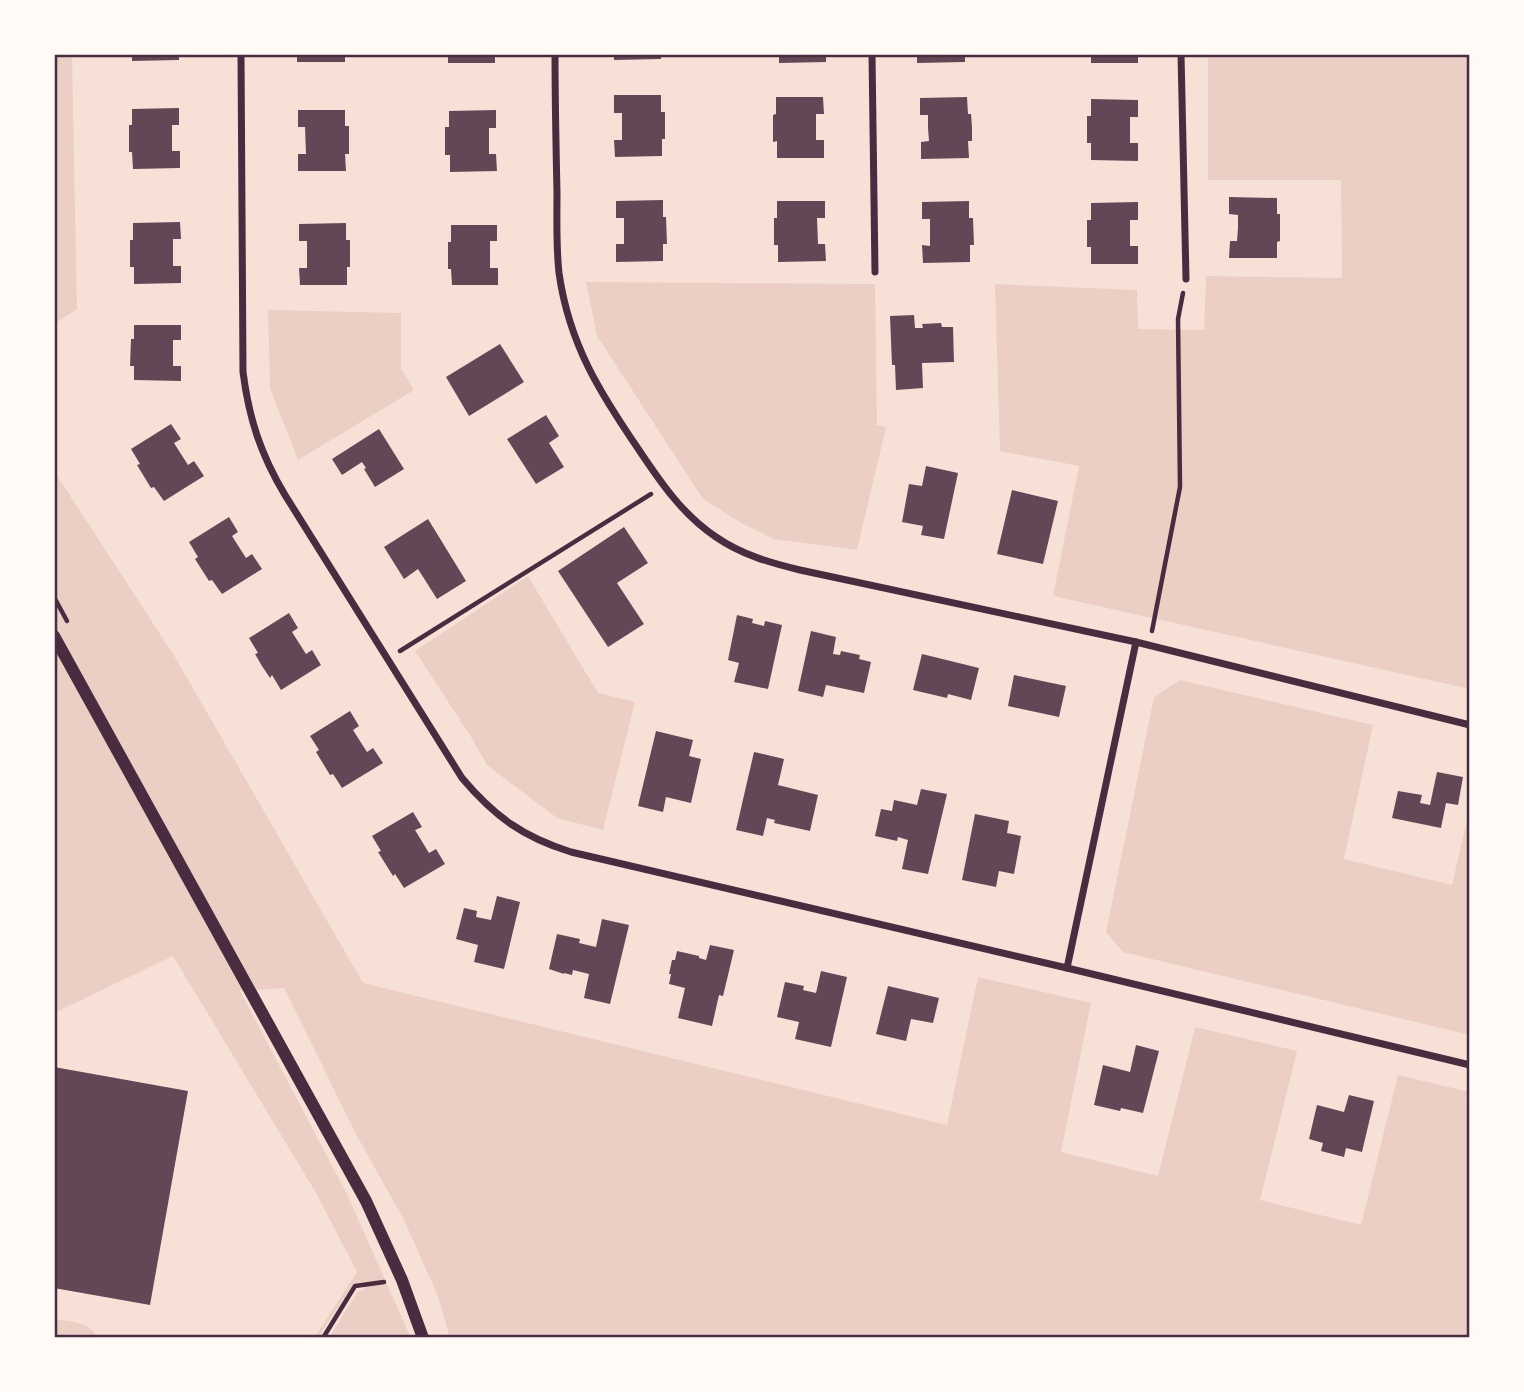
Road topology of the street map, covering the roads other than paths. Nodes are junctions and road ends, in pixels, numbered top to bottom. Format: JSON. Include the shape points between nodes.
{"nodes":[{"id":1,"x":241,"y":54,"type":"edge"},
{"id":2,"x":555,"y":54,"type":"edge"},
{"id":3,"x":872,"y":54,"type":"edge"},
{"id":4,"x":1181,"y":54,"type":"edge"},
{"id":5,"x":875,"y":272,"type":"dead end"},
{"id":6,"x":1186,"y":279,"type":"road end"},
{"id":7,"x":54,"y":636,"type":"edge"},
{"id":8,"x":1136,"y":642,"type":"junction"},
{"id":9,"x":1470,"y":725,"type":"edge"},
{"id":10,"x":1068,"y":968,"type":"junction"},
{"id":11,"x":1470,"y":1065,"type":"edge"},
{"id":12,"x":423,"y":1338,"type":"edge"}],
"edges":[{"from":1,"to":10,"type":"street","via":[[243,372],[253,425],[272,473],[462,778],[512,826],[571,852]]},
{"from":2,"to":8,"type":"street","via":[[558,258],[566,308],[587,368],[679,506],[718,538],[757,558]]},
{"from":3,"to":5,"type":"street"},
{"from":4,"to":6,"type":"street"},
{"from":7,"to":12,"type":"street","via":[[366,1201]]},
{"from":8,"to":9,"type":"street"},
{"from":8,"to":10,"type":"street"},
{"from":10,"to":11,"type":"street"}]}
